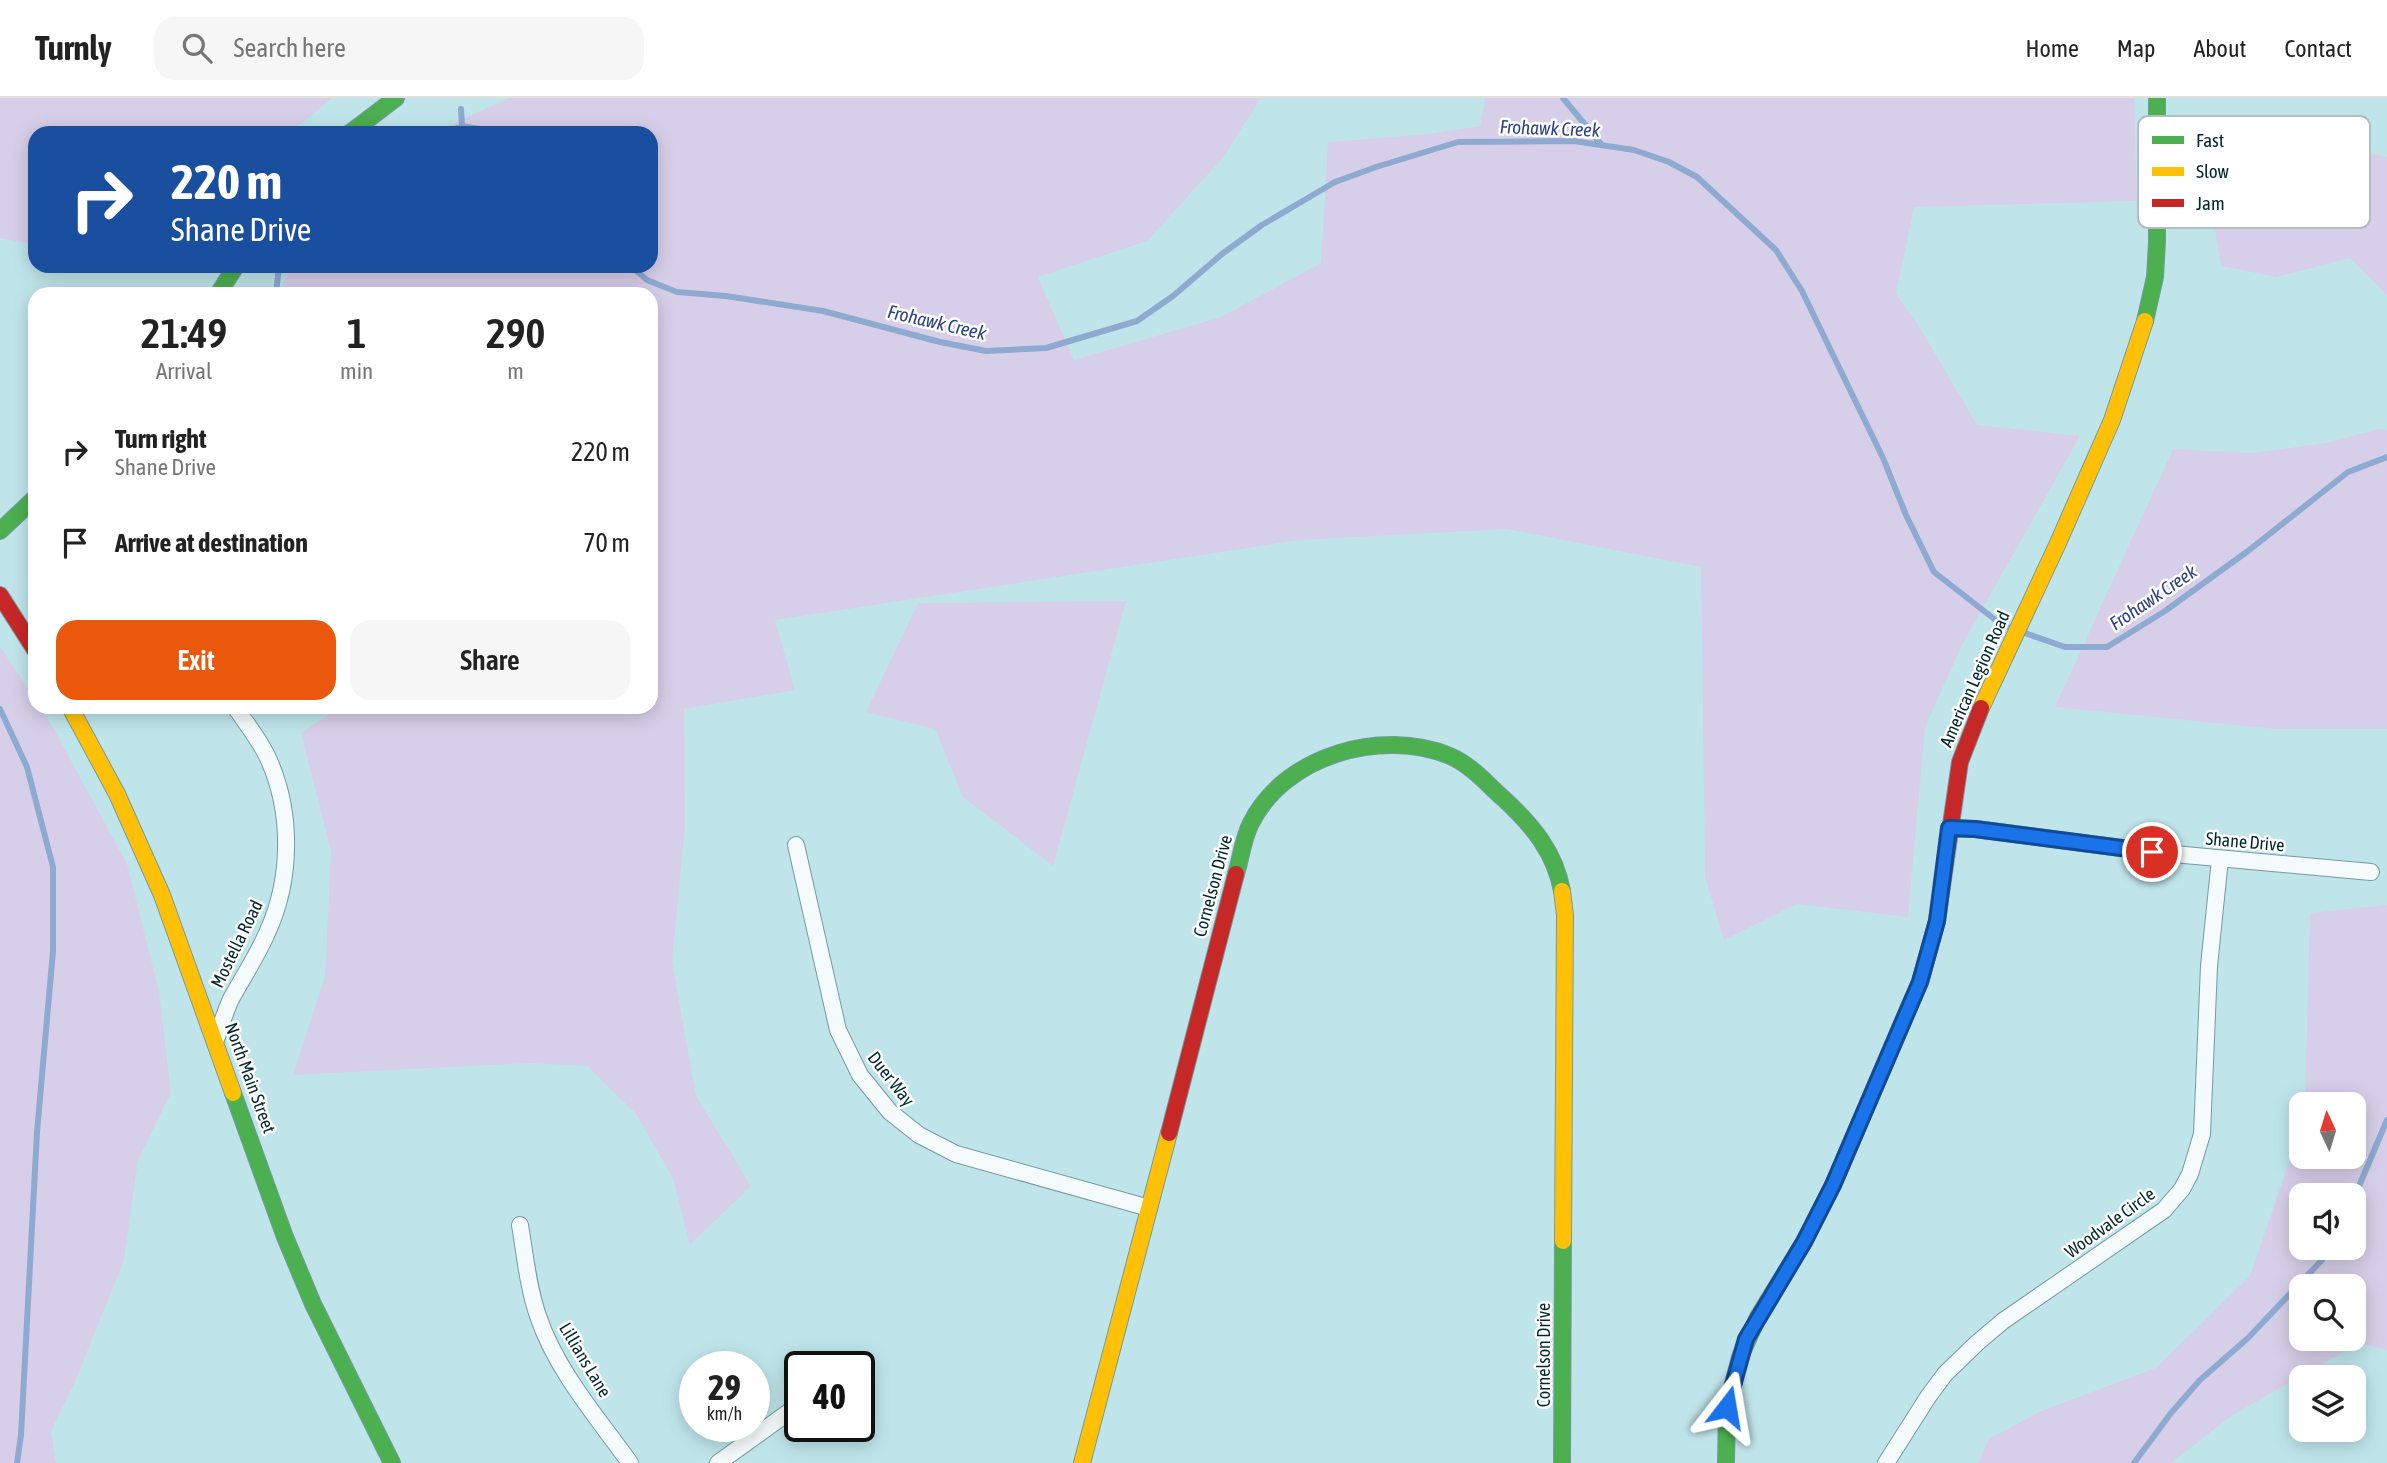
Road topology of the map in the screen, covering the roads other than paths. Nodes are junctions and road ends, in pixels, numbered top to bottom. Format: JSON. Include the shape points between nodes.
{"nodes":[{"id":1,"x":396,"y":98,"type":"edge"},
{"id":2,"x":2157,"y":98,"type":"edge"},
{"id":3,"x":2157,"y":116,"type":"edge"},
{"id":4,"x":359,"y":126,"type":"edge"},
{"id":5,"x":2157,"y":228,"type":"edge"},
{"id":6,"x":28,"y":505,"type":"edge"},
{"id":7,"x":0,"y":531,"type":"edge"},
{"id":8,"x":0,"y":595,"type":"edge"},
{"id":9,"x":28,"y":639,"type":"edge"},
{"id":10,"x":74,"y":714,"type":"edge"},
{"id":11,"x":240,"y":714,"type":"edge"},
{"id":12,"x":1949,"y":828,"type":"junction"},
{"id":13,"x":796,"y":845,"type":"dead end"},
{"id":14,"x":2220,"y":859,"type":"junction"},
{"id":15,"x":2371,"y":872,"type":"dead end"},
{"id":16,"x":216,"y":1040,"type":"junction"},
{"id":17,"x":1149,"y":1208,"type":"junction"},
{"id":18,"x":520,"y":1225,"type":"dead end"},
{"id":19,"x":784,"y":1416,"type":"edge"},
{"id":20,"x":392,"y":1463,"type":"edge"},
{"id":21,"x":630,"y":1463,"type":"edge"},
{"id":22,"x":718,"y":1463,"type":"edge"},
{"id":23,"x":1082,"y":1463,"type":"edge"},
{"id":24,"x":1562,"y":1463,"type":"edge"},
{"id":25,"x":1726,"y":1463,"type":"edge"},
{"id":26,"x":1886,"y":1463,"type":"edge"}],
"edges":[{"from":1,"to":4,"type":"street"},
{"from":2,"to":3,"type":"street","name":"American Legion Road"},
{"from":5,"to":12,"type":"street","name":"American Legion Road","via":[[2155,276],[2142,333],[2112,420],[1974,723],[1960,762]]},
{"from":6,"to":7,"type":"street"},
{"from":8,"to":9,"type":"street"},
{"from":10,"to":16,"type":"street","name":"North Main Street","via":[[117,794],[162,895]]},
{"from":11,"to":16,"type":"street","name":"Mostella Road","via":[[266,754],[281,792],[286,831],[284,872],[275,915],[231,999]]},
{"from":12,"to":14,"type":"street","name":"Shane Drive"},
{"from":12,"to":25,"type":"street","name":"American Legion Road","via":[[1937,921],[1920,982],[1833,1185],[1746,1339],[1727,1407]]},
{"from":13,"to":17,"type":"street","name":"Duer Way","via":[[838,1030],[860,1075],[890,1112],[919,1135],[956,1154]]},
{"from":14,"to":15,"type":"street","name":"Shane Drive"},
{"from":14,"to":26,"type":"street","name":"Woodvale Circle","via":[[2209,966],[2202,1134],[2182,1189],[2164,1210],[1977,1343],[1939,1382]]},
{"from":16,"to":20,"type":"street","name":"North Main Street","via":[[285,1237]]},
{"from":17,"to":23,"type":"street","name":"Cornelson Drive"},
{"from":17,"to":24,"type":"street","name":"Cornelson Drive","via":[[1244,841],[1259,809],[1295,774],[1355,749],[1405,745],[1454,758],[1536,830],[1557,864],[1565,897]]},
{"from":18,"to":21,"type":"street","name":"Lillians Lane","via":[[531,1292],[551,1347]]},
{"from":19,"to":22,"type":"street"}]}
